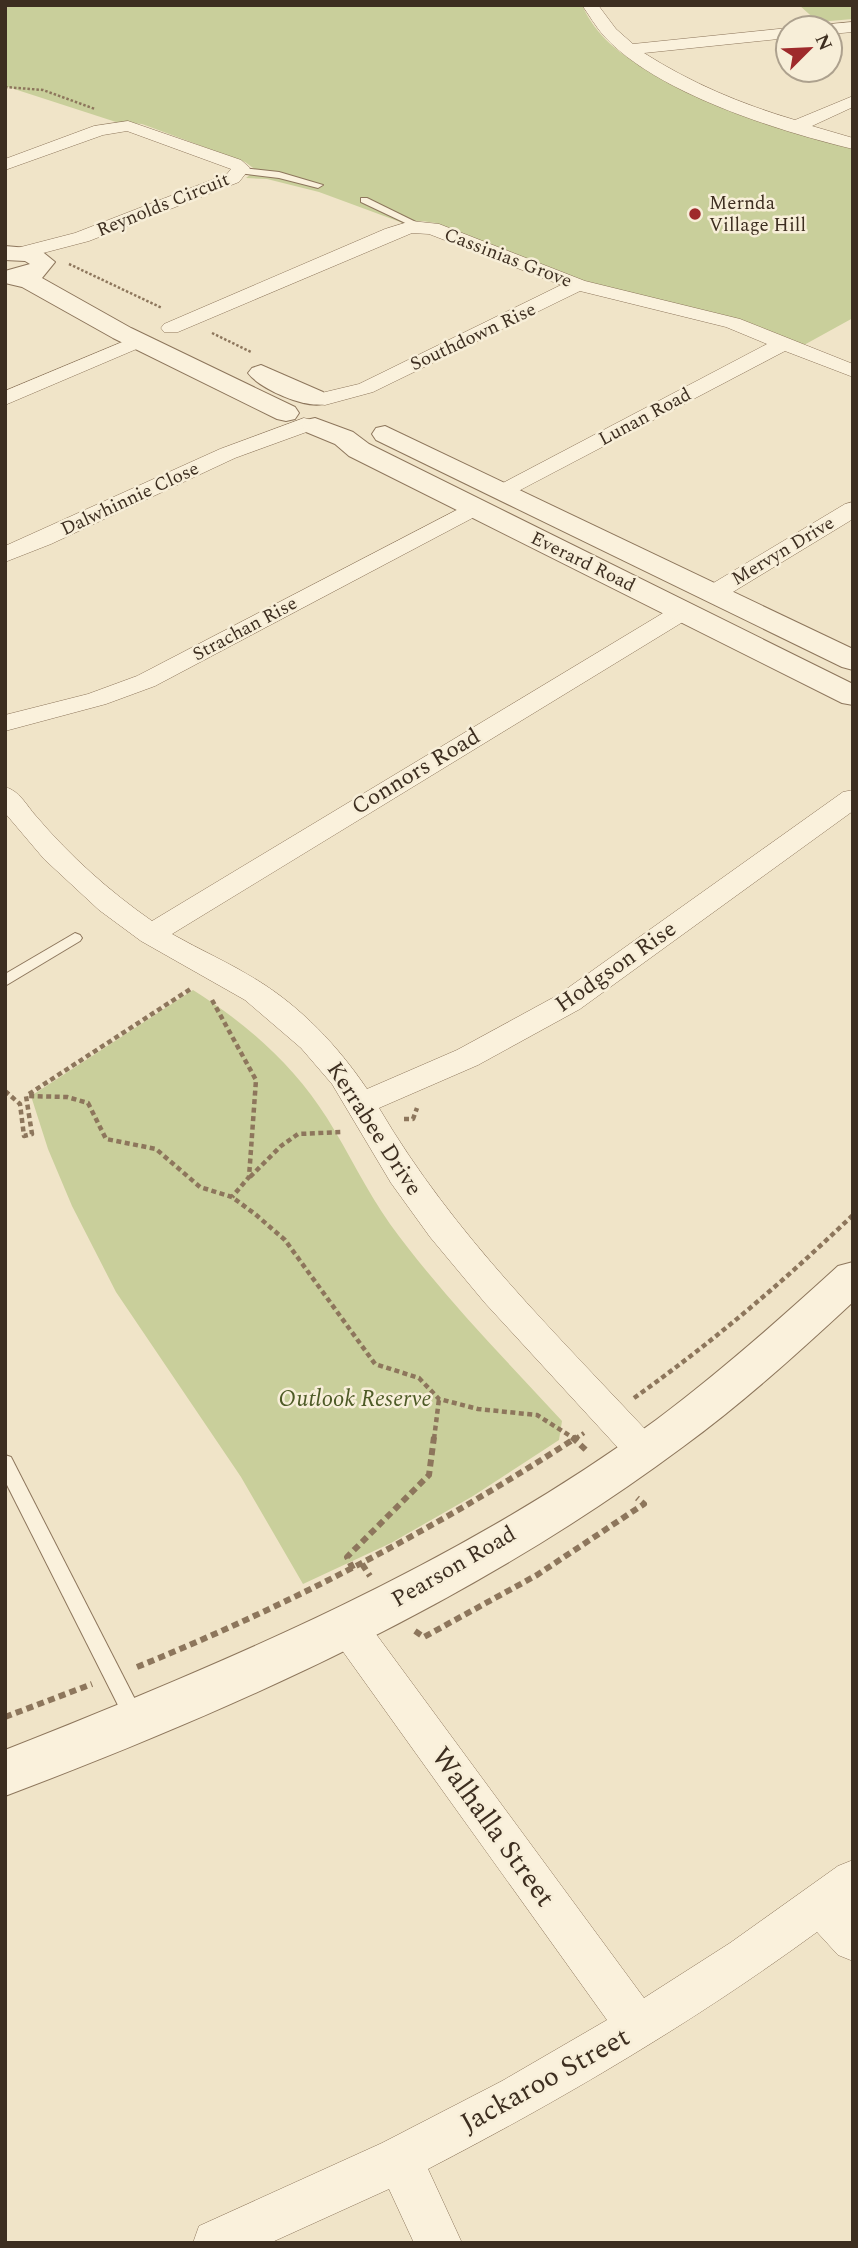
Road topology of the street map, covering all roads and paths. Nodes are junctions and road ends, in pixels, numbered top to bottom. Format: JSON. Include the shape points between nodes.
{"nodes":[{"id":1,"x":590,"y":5,"type":"edge"},
{"id":2,"x":774,"y":34,"type":"edge"},
{"id":3,"x":628,"y":50,"type":"junction"},
{"id":4,"x":5,"y":88,"type":"edge"},
{"id":5,"x":853,"y":101,"type":"edge"},
{"id":6,"x":103,"y":112,"type":"dead end"},
{"id":7,"x":797,"y":126,"type":"junction"},
{"id":8,"x":853,"y":144,"type":"edge"},
{"id":9,"x":5,"y":165,"type":"edge"},
{"id":10,"x":242,"y":171,"type":"junction"},
{"id":11,"x":318,"y":185,"type":"dead end"},
{"id":12,"x":364,"y":200,"type":"dead end"},
{"id":13,"x":421,"y":227,"type":"junction"},
{"id":14,"x":17,"y":264,"type":"edge"},
{"id":15,"x":578,"y":285,"type":"junction"},
{"id":16,"x":104,"y":295,"type":"dead end"},
{"id":17,"x":162,"y":324,"type":"joint"},
{"id":18,"x":139,"y":341,"type":"junction"},
{"id":19,"x":199,"y":342,"type":"dead end"},
{"id":20,"x":785,"y":343,"type":"junction"},
{"id":21,"x":243,"y":363,"type":"dead end"},
{"id":22,"x":853,"y":371,"type":"edge"},
{"id":23,"x":5,"y":399,"type":"edge"},
{"id":24,"x":315,"y":412,"type":"junction"},
{"id":25,"x":505,"y":491,"type":"junction"},
{"id":26,"x":474,"y":508,"type":"junction"},
{"id":27,"x":853,"y":509,"type":"edge"},
{"id":28,"x":605,"y":541,"type":"junction"},
{"id":29,"x":5,"y":555,"type":"edge"},
{"id":30,"x":574,"y":557,"type":"junction"},
{"id":31,"x":714,"y":593,"type":"junction"},
{"id":32,"x":682,"y":612,"type":"junction"},
{"id":33,"x":853,"y":661,"type":"edge"},
{"id":34,"x":853,"y":696,"type":"edge"},
{"id":35,"x":5,"y":723,"type":"edge"},
{"id":36,"x":5,"y":795,"type":"edge"},
{"id":37,"x":853,"y":798,"type":"edge"},
{"id":38,"x":151,"y":934,"type":"junction"},
{"id":39,"x":75,"y":938,"type":"dead end"},
{"id":40,"x":5,"y":981,"type":"edge"},
{"id":41,"x":196,"y":986,"type":"dead end"},
{"id":42,"x":208,"y":994,"type":"dead end"},
{"id":43,"x":5,"y":1091,"type":"edge"},
{"id":44,"x":26,"y":1096,"type":"junction"},
{"id":45,"x":361,"y":1103,"type":"junction"},
{"id":46,"x":341,"y":1130,"type":"dead end"},
{"id":47,"x":249,"y":1177,"type":"junction"},
{"id":48,"x":232,"y":1198,"type":"junction"},
{"id":49,"x":853,"y":1215,"type":"edge"},
{"id":50,"x":853,"y":1277,"type":"edge"},
{"id":51,"x":638,"y":1395,"type":"dead end"},
{"id":52,"x":439,"y":1399,"type":"junction"},
{"id":53,"x":644,"y":1451,"type":"junction"},
{"id":54,"x":5,"y":1462,"type":"edge"},
{"id":55,"x":353,"y":1569,"type":"junction"},
{"id":56,"x":348,"y":1627,"type":"junction"},
{"id":57,"x":114,"y":1676,"type":"junction"},
{"id":58,"x":5,"y":1717,"type":"edge"},
{"id":59,"x":135,"y":1721,"type":"junction"},
{"id":60,"x":5,"y":1773,"type":"edge"},
{"id":61,"x":837,"y":1892,"type":"edge"},
{"id":62,"x":853,"y":1940,"type":"edge"},
{"id":63,"x":639,"y":2027,"type":"junction"},
{"id":64,"x":398,"y":2159,"type":"junction"},
{"id":65,"x":216,"y":2243,"type":"edge"},
{"id":66,"x":439,"y":2243,"type":"edge"}],
"edges":[{"from":1,"to":3,"type":"street","via":[[604,28]]},
{"from":2,"to":3,"type":"street"},
{"from":3,"to":7,"type":"street","via":[[690,86]]},
{"from":4,"to":6,"type":"path","via":[[43,90]]},
{"from":5,"to":7,"type":"street"},
{"from":7,"to":8,"type":"street"},
{"from":9,"to":10,"type":"street","name":"Reynolds Circuit","via":[[100,130],[128,126],[235,164]]},
{"from":10,"to":11,"type":"lane"},
{"from":10,"to":14,"type":"street","name":"Reynolds Circuit"},
{"from":12,"to":13,"type":"lane"},
{"from":13,"to":15,"type":"street","name":"Cassinias Grove"},
{"from":13,"to":17,"type":"street","name":"Cassinias Grove","via":[[392,233]]},
{"from":14,"to":16,"type":"street"},
{"from":14,"to":18,"type":"street","name":"Everard Road","via":[[30,281]]},
{"from":15,"to":20,"type":"street","name":"Cassinias Grove","via":[[733,323]]},
{"from":15,"to":24,"type":"street","name":"Southdown Rise"},
{"from":17,"to":19,"type":"street"},
{"from":18,"to":23,"type":"street"},
{"from":18,"to":24,"type":"street","name":"Everard Road"},
{"from":20,"to":22,"type":"street","name":"Cassinias Grove"},
{"from":20,"to":25,"type":"street","name":"Lunan Road"},
{"from":21,"to":24,"type":"street","name":"Everard Road","via":[[286,388]]},
{"from":24,"to":25,"type":"street","name":"Everard Road","via":[[359,422]]},
{"from":24,"to":26,"type":"street","name":"Everard Road","via":[[359,450]]},
{"from":24,"to":29,"type":"street","name":"Dalwhinnie Close"},
{"from":25,"to":28,"type":"street","name":"Everard Road"},
{"from":26,"to":30,"type":"street","name":"Everard Road"},
{"from":26,"to":35,"type":"street","name":"Strachan Rise","via":[[146,681]]},
{"from":27,"to":31,"type":"street","name":"Mervyn Drive"},
{"from":28,"to":30,"type":"street"},
{"from":28,"to":31,"type":"street","name":"Everard Road"},
{"from":30,"to":32,"type":"street","name":"Everard Road"},
{"from":31,"to":33,"type":"street","name":"Everard Road"},
{"from":32,"to":34,"type":"street","name":"Everard Road"},
{"from":32,"to":38,"type":"street","name":"Connors Road"},
{"from":36,"to":38,"type":"street","name":"Kerrabee Drive","via":[[51,852],[96,894]]},
{"from":37,"to":45,"type":"street","name":"Hodgson Rise","via":[[569,1002],[522,1031]]},
{"from":38,"to":45,"type":"street","name":"Kerrabee Drive","via":[[280,1011],[314,1042]]},
{"from":39,"to":40,"type":"lane"},
{"from":41,"to":44,"type":"path"},
{"from":42,"to":47,"type":"path","via":[[256,1080]]},
{"from":43,"to":44,"type":"path","via":[[20,1104],[24,1136],[32,1134]]},
{"from":44,"to":48,"type":"path","via":[[86,1102],[106,1139],[156,1149],[200,1187]]},
{"from":45,"to":53,"type":"street","name":"Kerrabee Drive","via":[[414,1192],[465,1258]]},
{"from":46,"to":47,"type":"path","via":[[298,1134]]},
{"from":47,"to":48,"type":"path"},
{"from":48,"to":52,"type":"path","via":[[285,1240],[375,1364],[419,1378]]},
{"from":49,"to":51,"type":"path","via":[[781,1284]]},
{"from":50,"to":53,"type":"street","name":"Pearson Road","via":[[715,1398]]},
{"from":52,"to":55,"type":"path","via":[[429,1475],[347,1557]]},
{"from":52,"to":55,"type":"path","via":[[478,1409],[537,1415],[575,1439],[444,1520]]},
{"from":53,"to":56,"type":"street","name":"Pearson Road","via":[[457,1569]]},
{"from":54,"to":57,"type":"lane"},
{"from":55,"to":57,"type":"path"},
{"from":56,"to":59,"type":"street","name":"Pearson Road"},
{"from":56,"to":63,"type":"street","name":"Walhalla Street"},
{"from":57,"to":58,"type":"path"},
{"from":57,"to":59,"type":"lane"},
{"from":59,"to":60,"type":"street","name":"Pearson Road"},
{"from":61,"to":62,"type":"street"},
{"from":61,"to":63,"type":"street","name":"Jackaroo Street"},
{"from":63,"to":64,"type":"street","name":"Jackaroo Street"},
{"from":64,"to":65,"type":"street","name":"Jackaroo Street"},
{"from":64,"to":66,"type":"street"}]}
